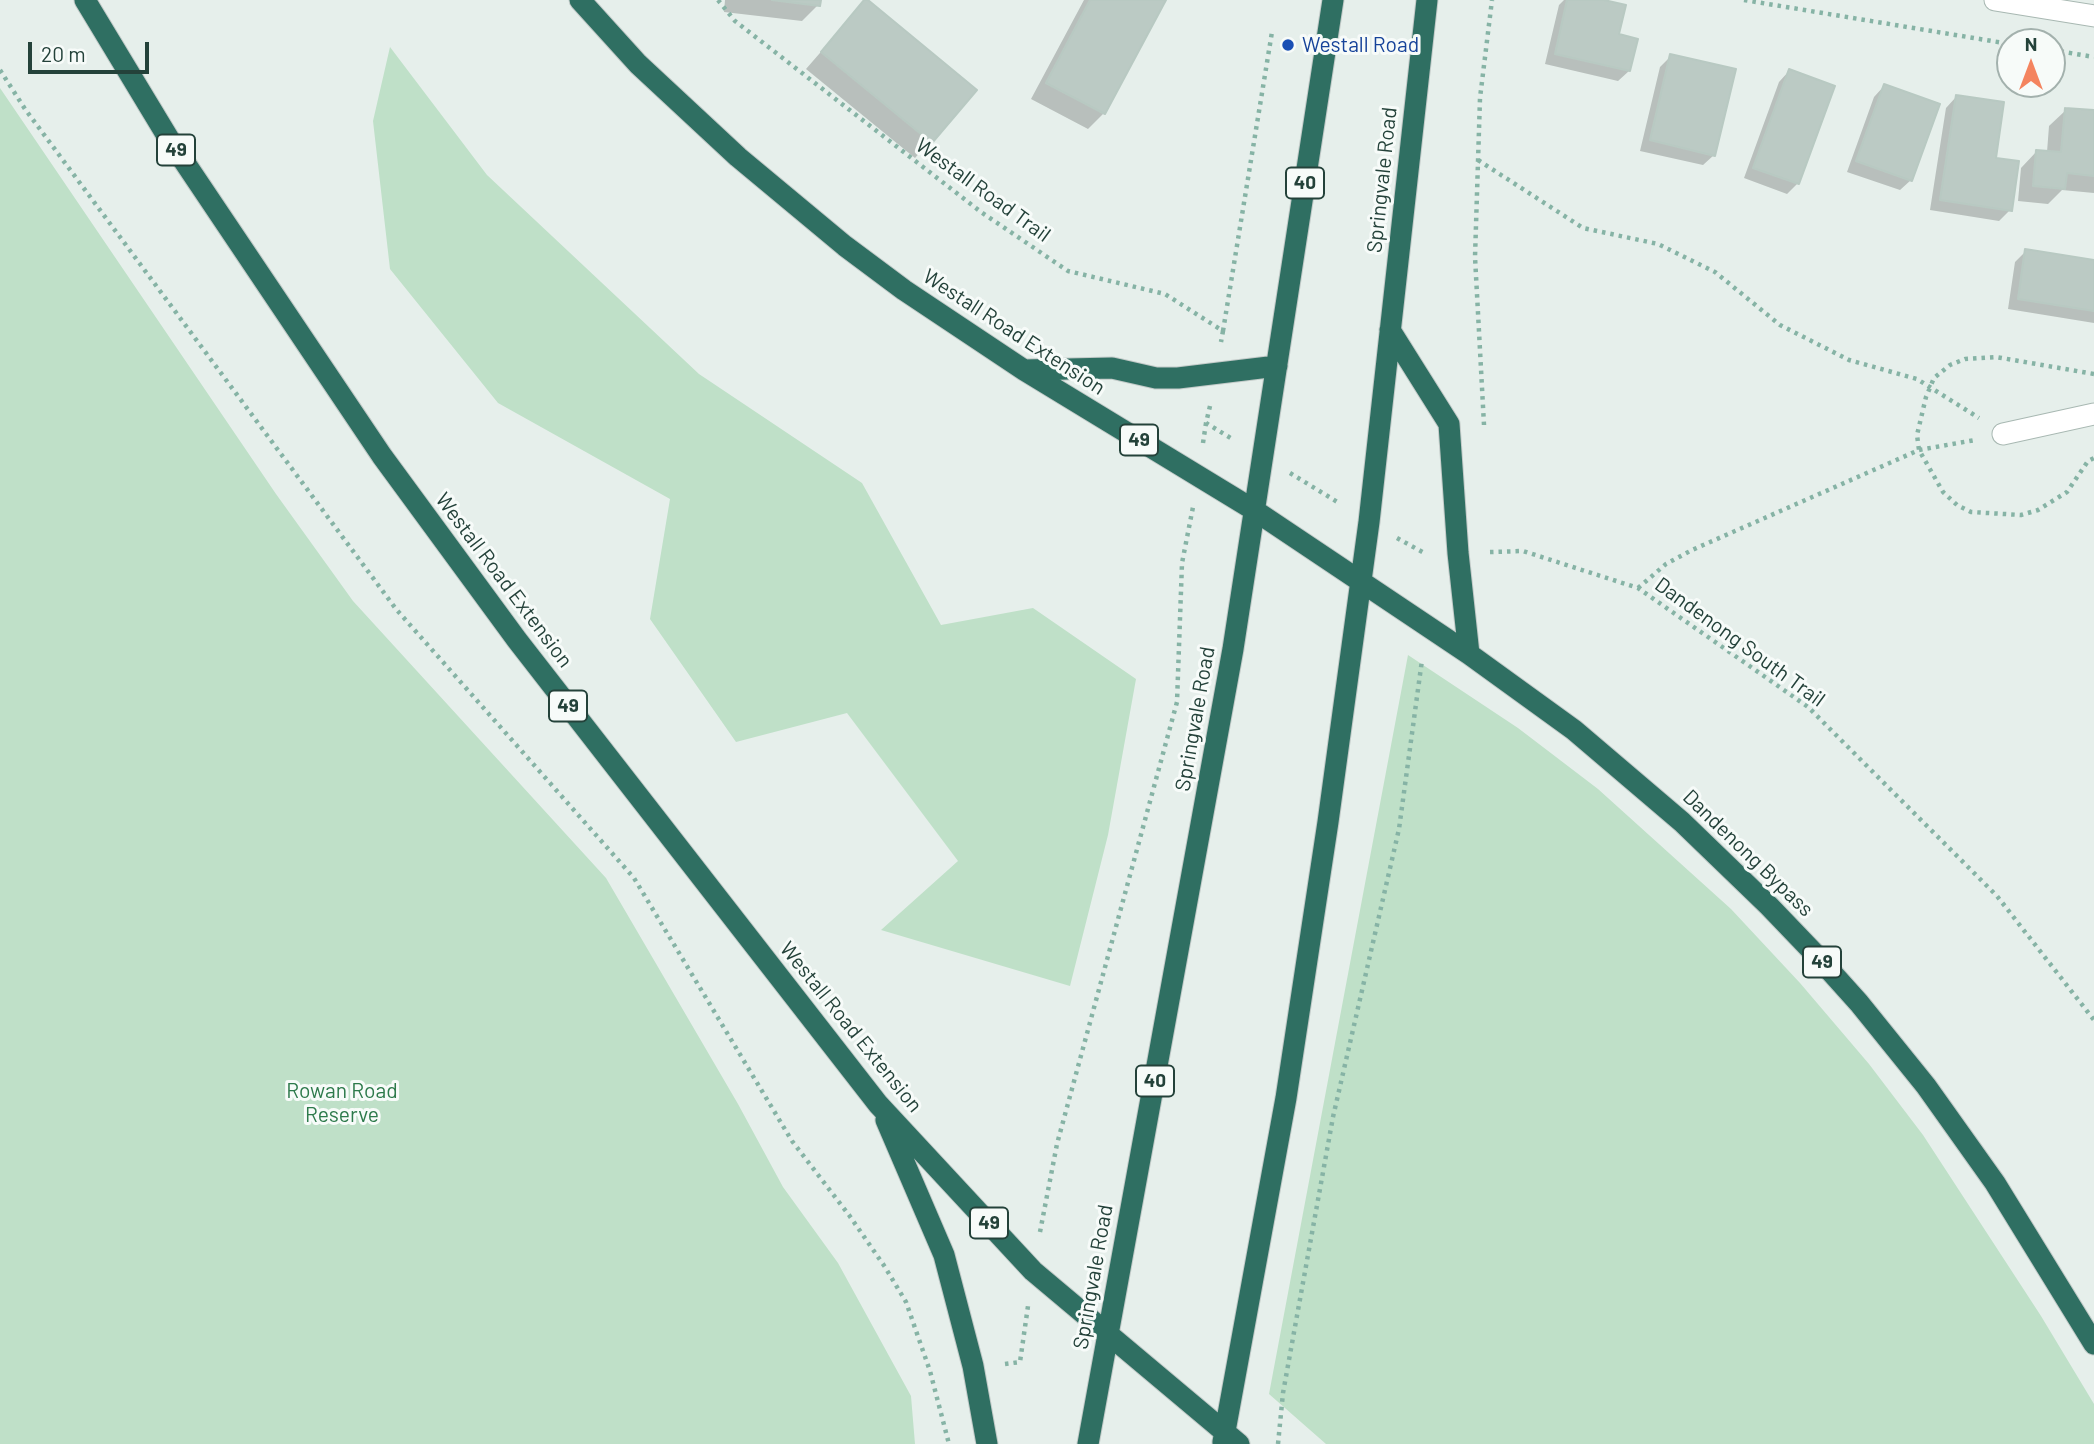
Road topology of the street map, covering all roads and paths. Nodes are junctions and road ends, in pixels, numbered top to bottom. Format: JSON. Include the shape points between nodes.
{"nodes":[{"id":1,"x":85,"y":0,"type":"edge"},
{"id":2,"x":580,"y":0,"type":"edge"},
{"id":3,"x":719,"y":0,"type":"edge"},
{"id":4,"x":1333,"y":0,"type":"edge"},
{"id":5,"x":1427,"y":0,"type":"edge"},
{"id":6,"x":1492,"y":0,"type":"edge"},
{"id":7,"x":1744,"y":0,"type":"edge"},
{"id":8,"x":1995,"y":0,"type":"edge"},
{"id":9,"x":2094,"y":16,"type":"edge"},
{"id":10,"x":1272,"y":32,"type":"dead end"},
{"id":11,"x":1996,"y":42,"type":"edge"},
{"id":12,"x":2066,"y":52,"type":"edge"},
{"id":13,"x":2094,"y":57,"type":"edge"},
{"id":14,"x":0,"y":70,"type":"edge"},
{"id":15,"x":1478,"y":160,"type":"junction"},
{"id":16,"x":1390,"y":330,"type":"junction"},
{"id":17,"x":1223,"y":331,"type":"junction"},
{"id":18,"x":1277,"y":366,"type":"junction"},
{"id":19,"x":1024,"y":370,"type":"junction"},
{"id":20,"x":1218,"y":372,"type":"junction"},
{"id":21,"x":2094,"y":414,"type":"edge"},
{"id":22,"x":1206,"y":424,"type":"junction"},
{"id":23,"x":1484,"y":430,"type":"dead end"},
{"id":24,"x":2003,"y":434,"type":"junction"},
{"id":25,"x":1262,"y":456,"type":"junction"},
{"id":26,"x":1199,"y":475,"type":"junction"},
{"id":27,"x":1254,"y":510,"type":"junction"},
{"id":28,"x":1369,"y":522,"type":"junction"},
{"id":29,"x":1458,"y":553,"type":"junction"},
{"id":30,"x":1361,"y":582,"type":"junction"},
{"id":31,"x":1638,"y":588,"type":"junction"},
{"id":32,"x":1469,"y":654,"type":"junction"},
{"id":33,"x":1422,"y":662,"type":"dead end"},
{"id":34,"x":2094,"y":1020,"type":"edge"},
{"id":35,"x":878,"y":1104,"type":"junction"},
{"id":36,"x":1033,"y":1271,"type":"junction"},
{"id":37,"x":1108,"y":1332,"type":"junction"},
{"id":38,"x":2094,"y":1344,"type":"edge"},
{"id":39,"x":974,"y":1366,"type":"junction"},
{"id":40,"x":930,"y":1371,"type":"junction"},
{"id":41,"x":1229,"y":1440,"type":"edge"},
{"id":42,"x":949,"y":1444,"type":"edge"},
{"id":43,"x":987,"y":1444,"type":"edge"},
{"id":44,"x":1088,"y":1444,"type":"edge"},
{"id":45,"x":1278,"y":1444,"type":"edge"}],
"edges":[{"from":1,"to":35,"type":"highway","name":"Westall Road Extension","number":"49","via":[[169,139],[382,456],[517,640]]},
{"from":2,"to":19,"type":"highway","name":"Westall Road Extension","number":"49","via":[[638,64],[794,205],[904,290]]},
{"from":3,"to":17,"type":"path","name":"Westall Road Trail","via":[[735,21],[981,212],[1068,271],[1165,294]]},
{"from":4,"to":18,"type":"highway","name":"Springvale Road","number":"40"},
{"from":5,"to":16,"type":"highway","name":"Springvale Road"},
{"from":6,"to":15,"type":"path"},
{"from":7,"to":11,"type":"path"},
{"from":8,"to":9,"type":"street"},
{"from":10,"to":17,"type":"path"},
{"from":12,"to":13,"type":"path"},
{"from":14,"to":40,"type":"path","via":[[396,608],[634,878],[792,1141],[885,1267],[906,1302]]},
{"from":15,"to":23,"type":"path","via":[[1475,257]]},
{"from":15,"to":24,"type":"path","via":[[1583,228],[1658,244],[1715,272],[1780,324],[1849,360],[1917,379]]},
{"from":16,"to":28,"type":"highway","name":"Springvale Road"},
{"from":16,"to":29,"type":"highway","via":[[1449,424]]},
{"from":17,"to":20,"type":"path"},
{"from":18,"to":20,"type":"highway"},
{"from":18,"to":25,"type":"highway","name":"Springvale Road","number":"40"},
{"from":19,"to":20,"type":"highway","via":[[1112,368],[1156,378]]},
{"from":19,"to":26,"type":"highway","name":"Westall Road Extension","number":"49"},
{"from":20,"to":22,"type":"path"},
{"from":21,"to":24,"type":"street"},
{"from":22,"to":25,"type":"path","name":"Dandenong South Trail"},
{"from":22,"to":26,"type":"path"},
{"from":24,"to":31,"type":"path","via":[[1919,450],[1692,550]]},
{"from":25,"to":27,"type":"highway","name":"Springvale Road","number":"40"},
{"from":25,"to":28,"type":"path","name":"Dandenong South Trail"},
{"from":26,"to":27,"type":"highway","name":"Westall Road Extension","number":"49"},
{"from":26,"to":36,"type":"path","via":[[1182,563],[1177,702],[1057,1144]]},
{"from":27,"to":30,"type":"highway","name":"Dandenong Bypass","number":"49"},
{"from":27,"to":37,"type":"highway","name":"Springvale Road","number":"40","via":[[1208,791]]},
{"from":28,"to":29,"type":"path","name":"Dandenong South Trail","via":[[1433,558]]},
{"from":28,"to":30,"type":"highway","name":"Springvale Road"},
{"from":29,"to":31,"type":"path","name":"Dandenong South Trail","via":[[1523,551]]},
{"from":29,"to":32,"type":"highway"},
{"from":30,"to":32,"type":"highway","name":"Dandenong Bypass","number":"49"},
{"from":30,"to":41,"type":"highway","name":"Springvale Road","via":[[1288,1086]]},
{"from":31,"to":34,"type":"path","name":"Dandenong South Trail","via":[[1808,708],[1997,896]]},
{"from":32,"to":38,"type":"highway","name":"Dandenong Bypass","number":"49","via":[[1631,776],[1725,862],[1815,954],[1926,1086],[1995,1183]]},
{"from":33,"to":45,"type":"path","via":[[1399,829],[1333,1117],[1283,1393]]},
{"from":35,"to":36,"type":"highway","name":"Westall Road Extension","number":"49"},
{"from":35,"to":39,"type":"highway","via":[[944,1255]]},
{"from":36,"to":37,"type":"highway","name":"Westall Road Extension","number":"49"},
{"from":36,"to":39,"type":"path","via":[[1020,1362]]},
{"from":37,"to":41,"type":"highway","number":"49"},
{"from":37,"to":44,"type":"highway","name":"Springvale Road","number":"40"},
{"from":39,"to":40,"type":"path"},
{"from":39,"to":43,"type":"highway"},
{"from":40,"to":42,"type":"path"}]}
